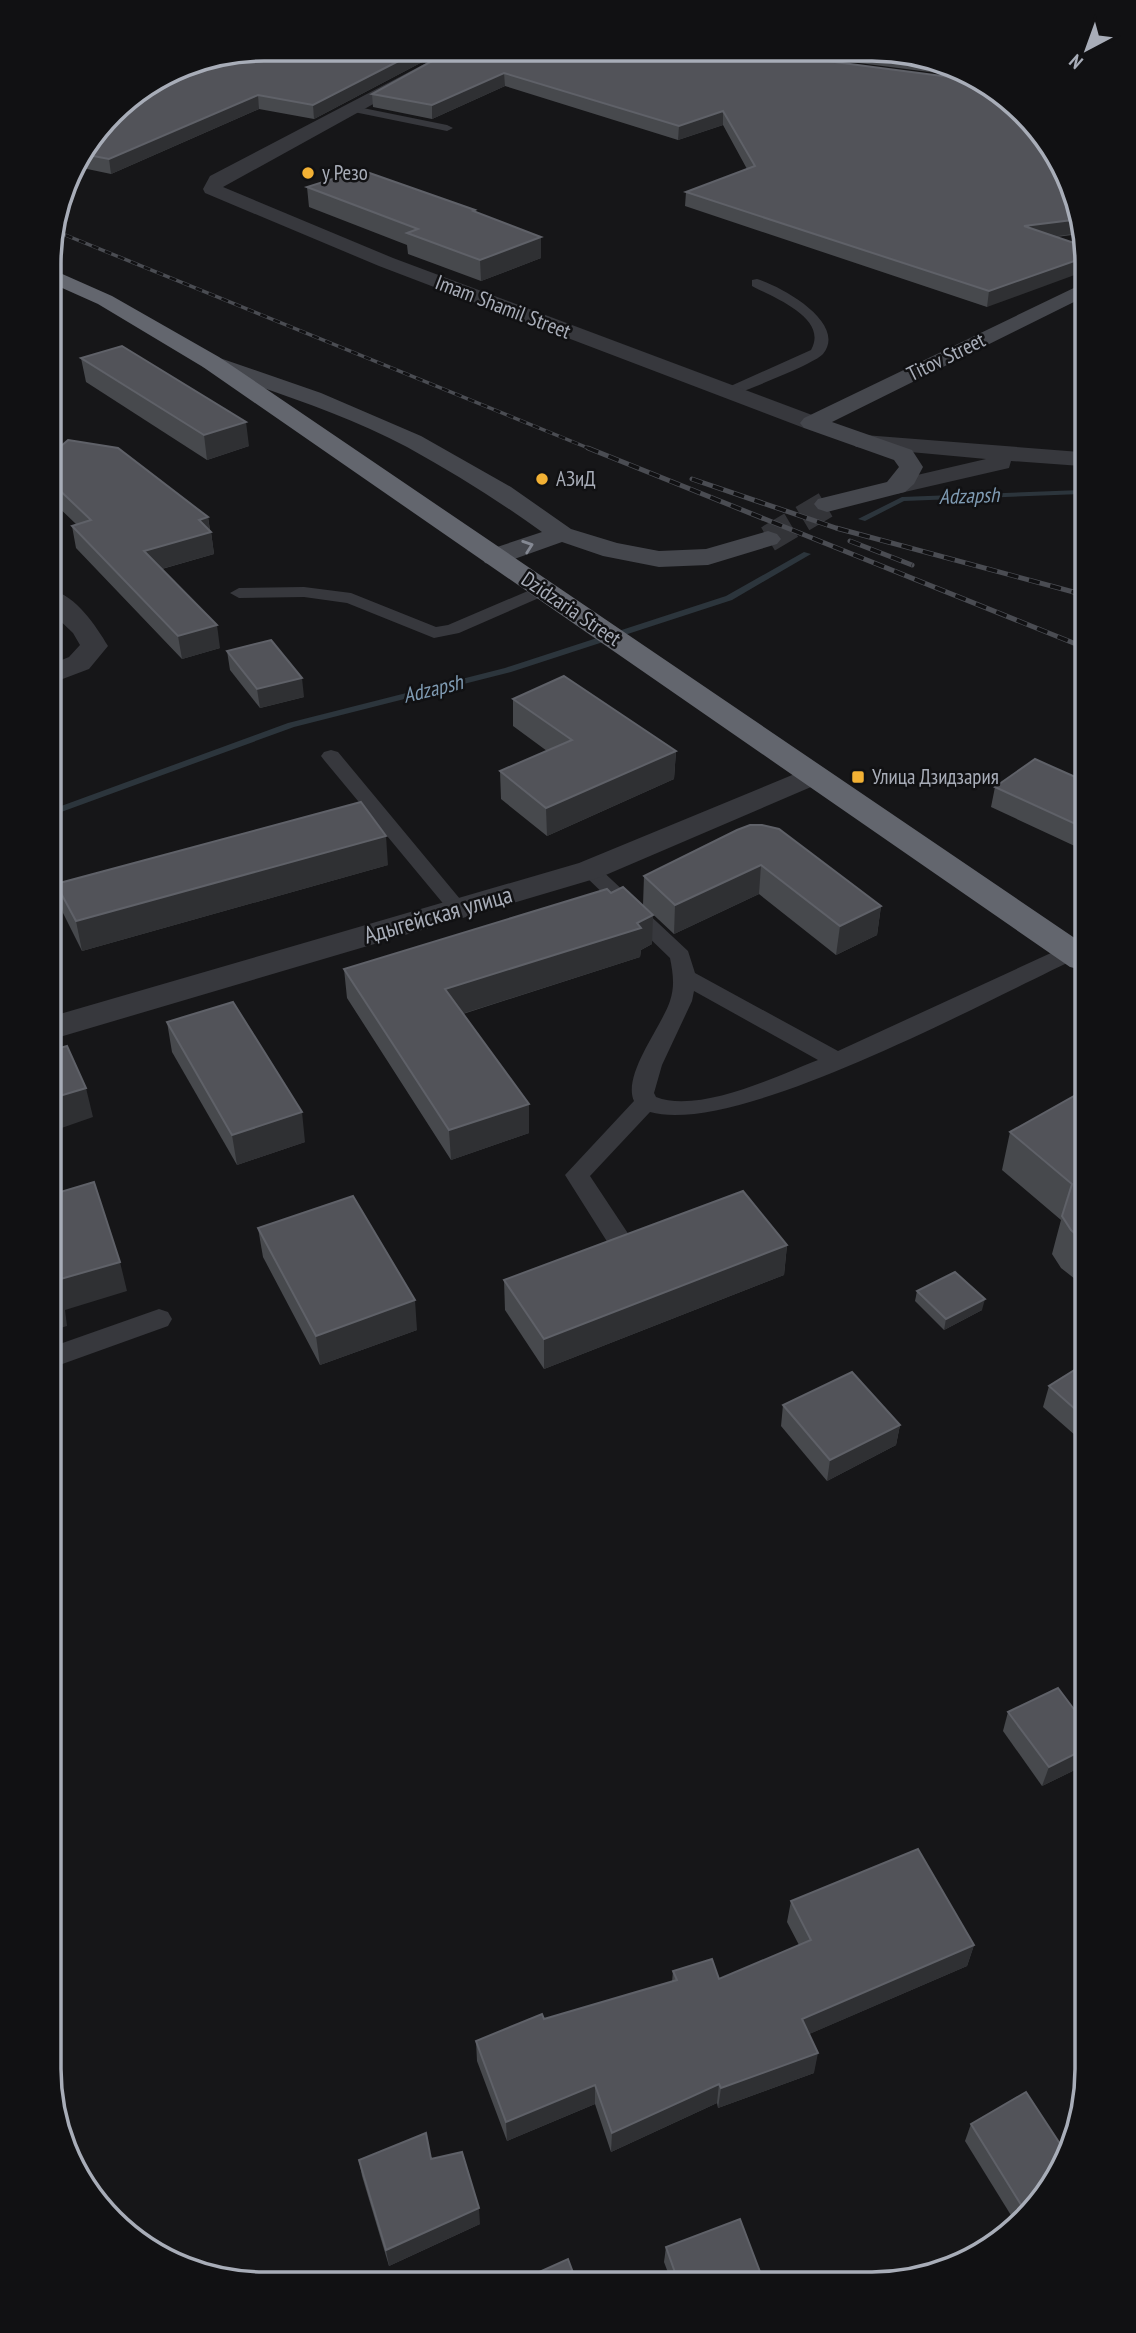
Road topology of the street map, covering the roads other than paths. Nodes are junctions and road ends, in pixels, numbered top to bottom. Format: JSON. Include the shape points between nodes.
{"nodes":[{"id":1,"x":441,"y":62,"type":"edge"},
{"id":2,"x":353,"y":108,"type":"junction"},
{"id":3,"x":447,"y":128,"type":"dead end"},
{"id":4,"x":62,"y":280,"type":"edge"},
{"id":5,"x":757,"y":283,"type":"dead end"},
{"id":6,"x":1075,"y":293,"type":"edge"},
{"id":7,"x":211,"y":362,"type":"junction"},
{"id":8,"x":729,"y":392,"type":"junction"},
{"id":9,"x":812,"y":423,"type":"junction"},
{"id":10,"x":864,"y":442,"type":"junction"},
{"id":11,"x":1040,"y":454,"type":"junction"},
{"id":12,"x":1075,"y":458,"type":"edge"},
{"id":13,"x":896,"y":487,"type":"junction"},
{"id":14,"x":827,"y":504,"type":"tunnel mouth"},
{"id":15,"x":562,"y":534,"type":"junction"},
{"id":16,"x":768,"y":539,"type":"tunnel mouth"},
{"id":17,"x":494,"y":557,"type":"junction"},
{"id":18,"x":542,"y":590,"type":"junction"},
{"id":19,"x":239,"y":593,"type":"dead end"},
{"id":20,"x":62,"y":607,"type":"edge"},
{"id":21,"x":62,"y":670,"type":"edge"},
{"id":22,"x":331,"y":756,"type":"dead end"},
{"id":23,"x":814,"y":775,"type":"junction"},
{"id":24,"x":590,"y":870,"type":"junction"},
{"id":25,"x":458,"y":909,"type":"junction"},
{"id":26,"x":1075,"y":953,"type":"edge"},
{"id":27,"x":1075,"y":956,"type":"edge"},
{"id":28,"x":685,"y":977,"type":"junction"},
{"id":29,"x":62,"y":1025,"type":"edge"},
{"id":30,"x":836,"y":1060,"type":"junction"},
{"id":31,"x":646,"y":1102,"type":"junction"},
{"id":32,"x":622,"y":1244,"type":"edge"},
{"id":33,"x":159,"y":1319,"type":"dead end"},
{"id":34,"x":61,"y":1354,"type":"edge"}],
"edges":[{"from":1,"to":2,"type":"street","name":"Imam Shamil Street"},
{"from":2,"to":3,"type":"lane"},
{"from":2,"to":8,"type":"street","name":"Imam Shamil Street","via":[[217,180],[212,189],[386,262]]},
{"from":4,"to":7,"type":"highway","name":"Dzidzaria Street"},
{"from":5,"to":8,"type":"lane","via":[[817,319],[825,335],[823,345],[816,353]]},
{"from":6,"to":9,"type":"street","name":"Titov Street"},
{"from":7,"to":15,"type":"street","via":[[413,440],[502,492]]},
{"from":7,"to":17,"type":"highway","name":"Dzidzaria Street"},
{"from":8,"to":9,"type":"street","name":"Imam Shamil Street"},
{"from":9,"to":10,"type":"street","name":"Imam Shamil Street"},
{"from":10,"to":11,"type":"street","name":"Imam Shamil Street"},
{"from":10,"to":13,"type":"street","via":[[903,455],[911,467]]},
{"from":11,"to":12,"type":"street","name":"Imam Shamil Street"},
{"from":11,"to":13,"type":"street"},
{"from":13,"to":14,"type":"street"},
{"from":15,"to":16,"type":"street","via":[[659,559],[708,557]]},
{"from":17,"to":15,"type":"street","one_way":true},
{"from":17,"to":18,"type":"highway","name":"Dzidzaria Street"},
{"from":18,"to":19,"type":"lane","via":[[434,633],[351,598]]},
{"from":18,"to":23,"type":"highway","name":"Dzidzaria Street"},
{"from":20,"to":21,"type":"street","via":[[94,646],[79,663]]},
{"from":22,"to":25,"type":"lane"},
{"from":23,"to":24,"type":"street","name":"Адыгейская улица"},
{"from":23,"to":26,"type":"highway","name":"Dzidzaria Street"},
{"from":24,"to":25,"type":"street","name":"Адыгейская улица"},
{"from":24,"to":28,"type":"lane","via":[[680,956]]},
{"from":25,"to":29,"type":"street","name":"Адыгейская улица"},
{"from":27,"to":30,"type":"lane"},
{"from":28,"to":30,"type":"lane"},
{"from":28,"to":31,"type":"lane","via":[[681,1001],[650,1065],[642,1093]]},
{"from":30,"to":31,"type":"lane","via":[[737,1098],[687,1108]]},
{"from":31,"to":32,"type":"lane","via":[[577,1175]]},
{"from":33,"to":34,"type":"lane"}]}
